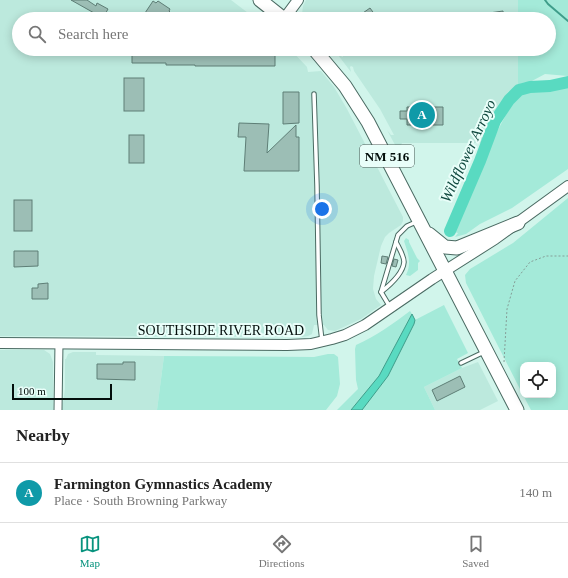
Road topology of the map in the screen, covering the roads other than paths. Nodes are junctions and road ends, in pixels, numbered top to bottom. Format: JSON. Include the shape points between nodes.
{"nodes":[{"id":1,"x":260,"y":0,"type":"edge"},
{"id":2,"x":298,"y":0,"type":"edge"},
{"id":3,"x":275,"y":12,"type":"edge"},
{"id":4,"x":289,"y":12,"type":"edge"},
{"id":5,"x":320,"y":56,"type":"edge"},
{"id":6,"x":314,"y":94,"type":"dead end"},
{"id":7,"x":568,"y":186,"type":"edge"},
{"id":8,"x":518,"y":223,"type":"junction"},
{"id":9,"x":422,"y":225,"type":"junction"},
{"id":10,"x":396,"y":242,"type":"junction"},
{"id":11,"x":445,"y":271,"type":"junction"},
{"id":12,"x":381,"y":292,"type":"junction"},
{"id":13,"x":391,"y":308,"type":"junction"},
{"id":14,"x":322,"y":342,"type":"junction"},
{"id":15,"x":0,"y":343,"type":"edge"},
{"id":16,"x":59,"y":343,"type":"junction"},
{"id":17,"x":486,"y":351,"type":"junction"},
{"id":18,"x":461,"y":363,"type":"dead end"},
{"id":19,"x":58,"y":410,"type":"edge"},
{"id":20,"x":517,"y":410,"type":"edge"}],
"edges":[{"from":1,"to":3,"type":"highway"},
{"from":2,"to":4,"type":"main road"},
{"from":5,"to":9,"type":"highway","number":"NM 516","via":[[345,86],[368,122]]},
{"from":6,"to":14,"type":"lane","via":[[319,315]]},
{"from":7,"to":8,"type":"main road","name":"SOUTHSIDE RIVER ROAD"},
{"from":8,"to":9,"type":"highway","via":[[457,248],[445,247],[432,238]]},
{"from":8,"to":11,"type":"main road","name":"SOUTHSIDE RIVER ROAD"},
{"from":9,"to":10,"type":"lane","via":[[407,226],[398,235]]},
{"from":9,"to":11,"type":"highway","number":"NM 516"},
{"from":10,"to":12,"type":"lane"},
{"from":10,"to":12,"type":"lane","via":[[404,261],[402,270]]},
{"from":11,"to":13,"type":"main road","name":"SOUTHSIDE RIVER ROAD"},
{"from":11,"to":17,"type":"highway","number":"NM 516"},
{"from":12,"to":13,"type":"lane"},
{"from":13,"to":14,"type":"main road","name":"SOUTHSIDE RIVER ROAD","via":[[356,330]]},
{"from":14,"to":16,"type":"main road","name":"SOUTHSIDE RIVER ROAD","via":[[299,345]]},
{"from":15,"to":16,"type":"main road","name":"SOUTHSIDE RIVER ROAD"},
{"from":16,"to":19,"type":"street"},
{"from":17,"to":18,"type":"lane"},
{"from":17,"to":20,"type":"highway","number":"NM 516"}]}
